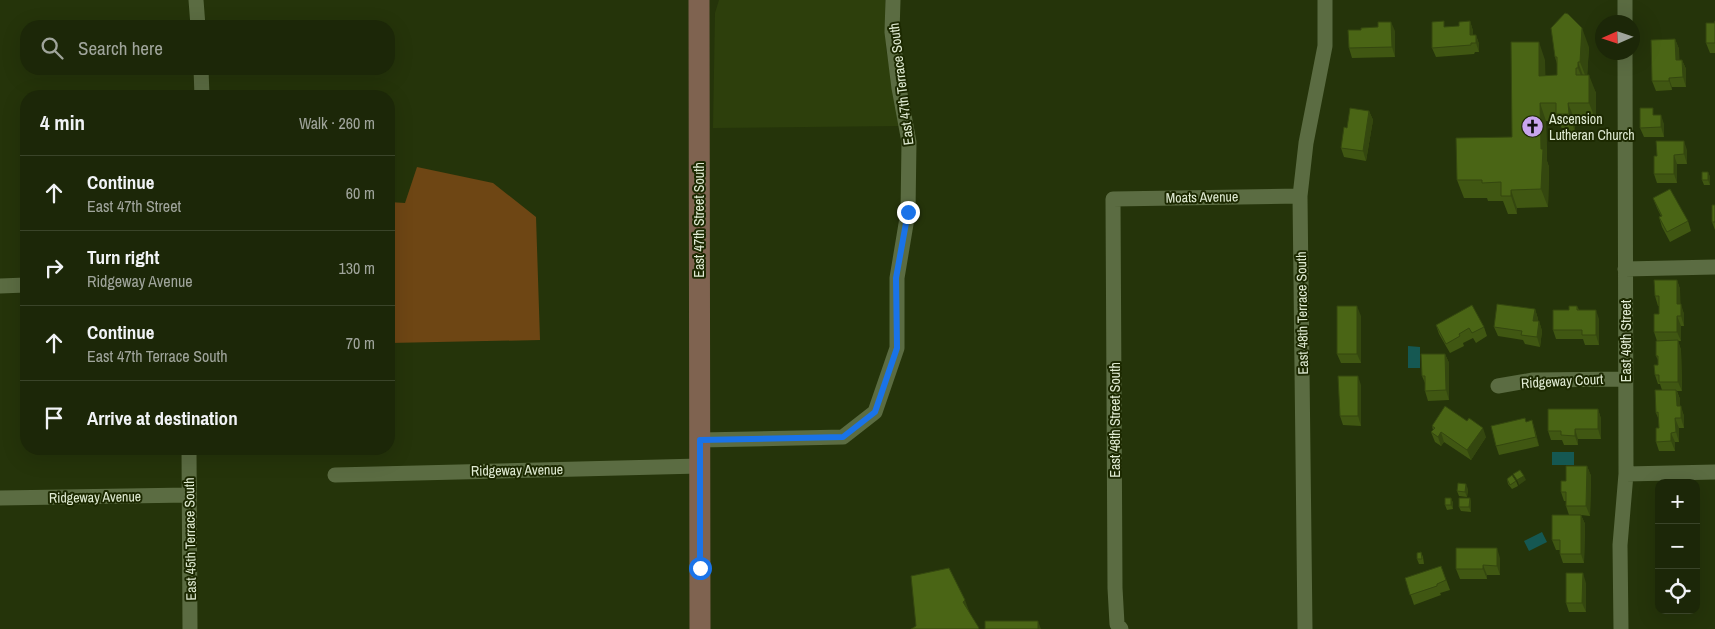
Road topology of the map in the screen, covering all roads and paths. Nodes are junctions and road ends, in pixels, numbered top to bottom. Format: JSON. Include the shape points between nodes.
{"nodes":[{"id":1,"x":196,"y":0,"type":"edge"},
{"id":2,"x":699,"y":0,"type":"edge"},
{"id":3,"x":893,"y":0,"type":"edge"},
{"id":4,"x":1325,"y":0,"type":"edge"},
{"id":5,"x":1625,"y":0,"type":"edge"},
{"id":6,"x":1625,"y":15,"type":"edge"},
{"id":7,"x":198,"y":20,"type":"edge"},
{"id":8,"x":1625,"y":60,"type":"edge"},
{"id":9,"x":201,"y":75,"type":"edge"},
{"id":10,"x":202,"y":90,"type":"edge"},
{"id":11,"x":1300,"y":196,"type":"junction"},
{"id":12,"x":1114,"y":210,"type":"joint"},
{"id":13,"x":1715,"y":267,"type":"edge"},
{"id":14,"x":1626,"y":269,"type":"junction"},
{"id":15,"x":20,"y":285,"type":"edge"},
{"id":16,"x":0,"y":286,"type":"edge"},
{"id":17,"x":1626,"y":379,"type":"junction"},
{"id":18,"x":1498,"y":386,"type":"dead end"},
{"id":19,"x":700,"y":440,"type":"junction"},
{"id":20,"x":189,"y":455,"type":"edge"},
{"id":21,"x":700,"y":466,"type":"junction"},
{"id":22,"x":1715,"y":472,"type":"edge"},
{"id":23,"x":1626,"y":474,"type":"junction"},
{"id":24,"x":335,"y":475,"type":"dead end"},
{"id":25,"x":189,"y":495,"type":"junction"},
{"id":26,"x":0,"y":498,"type":"edge"},
{"id":27,"x":190,"y":629,"type":"edge"},
{"id":28,"x":700,"y":629,"type":"edge"},
{"id":29,"x":1121,"y":629,"type":"edge"},
{"id":30,"x":1305,"y":629,"type":"edge"},
{"id":31,"x":1621,"y":629,"type":"edge"}],
"edges":[{"from":1,"to":7,"type":"street"},
{"from":2,"to":19,"type":"main road","name":"East 47th Street South"},
{"from":3,"to":19,"type":"street","name":"East 47th Terrace South","via":[[893,41],[908,142],[908,212],[896,278],[897,348],[875,412],[843,437]]},
{"from":4,"to":11,"type":"street","name":"East 48th Terrace South","via":[[1325,46],[1306,142]]},
{"from":5,"to":6,"type":"street"},
{"from":8,"to":14,"type":"street","name":"East 49th Street"},
{"from":9,"to":10,"type":"street"},
{"from":11,"to":12,"type":"street","name":"Moats Avenue","via":[[1113,199]]},
{"from":11,"to":30,"type":"street","name":"East 48th Terrace South"},
{"from":12,"to":29,"type":"street","name":"East 48th Street South","via":[[1115,588],[1116,624]]},
{"from":13,"to":14,"type":"street"},
{"from":14,"to":17,"type":"street","name":"East 49th Street"},
{"from":15,"to":16,"type":"street"},
{"from":17,"to":18,"type":"street","name":"Ridgeway Court","via":[[1533,380]]},
{"from":17,"to":23,"type":"street","name":"East 49th Street"},
{"from":19,"to":21,"type":"main road","name":"East 47th Street South"},
{"from":20,"to":25,"type":"street","name":"East 45th Terrace South"},
{"from":21,"to":24,"type":"street","name":"Ridgeway Avenue"},
{"from":21,"to":28,"type":"main road","name":"East 47th Street South"},
{"from":22,"to":23,"type":"street"},
{"from":23,"to":31,"type":"street","name":"East 49th Street","via":[[1620,545]]},
{"from":25,"to":26,"type":"street","name":"Ridgeway Avenue"},
{"from":25,"to":27,"type":"street","name":"East 45th Terrace South"}]}
